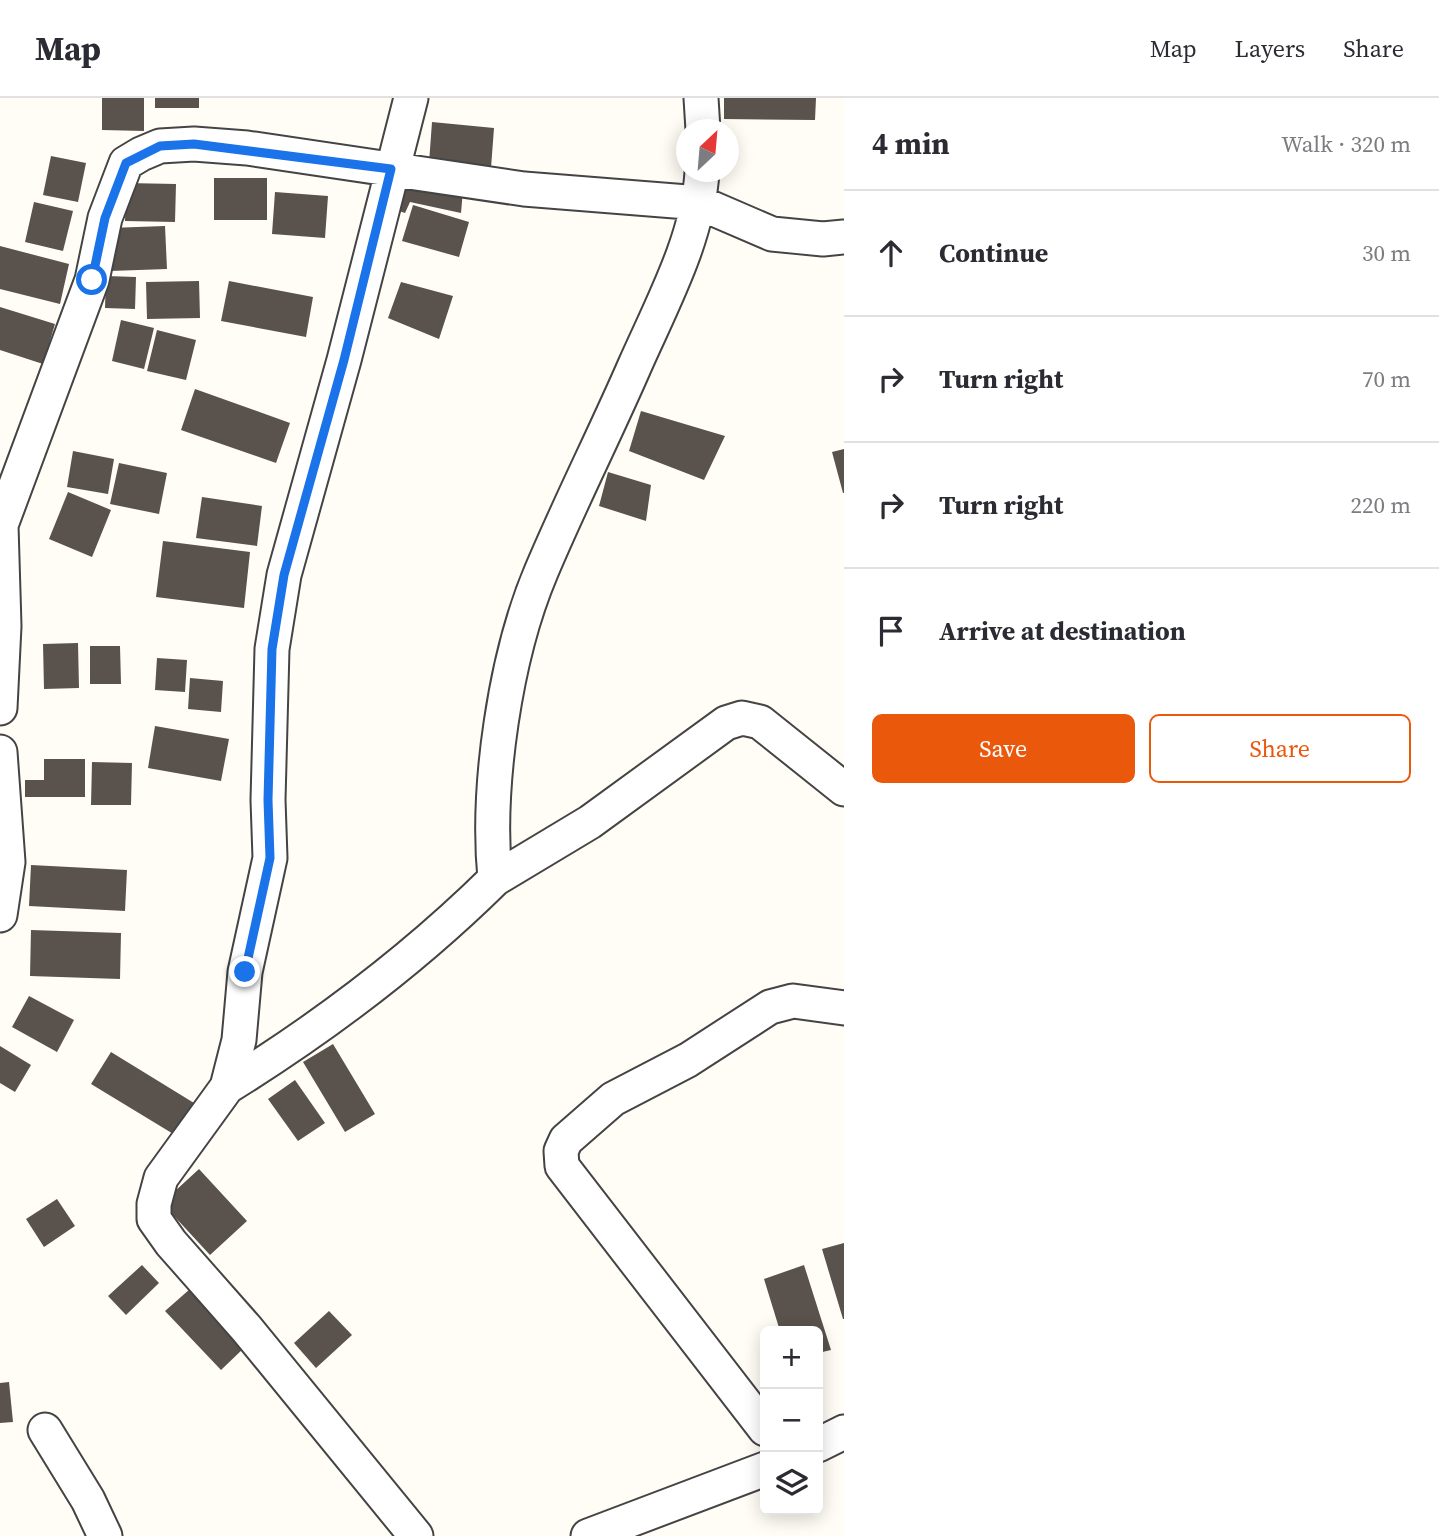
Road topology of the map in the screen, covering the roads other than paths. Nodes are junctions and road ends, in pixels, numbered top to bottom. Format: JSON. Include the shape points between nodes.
{"nodes":[{"id":1,"x":411,"y":98,"type":"edge"},
{"id":2,"x":701,"y":98,"type":"edge"},
{"id":3,"x":702,"y":119,"type":"edge"},
{"id":4,"x":391,"y":169,"type":"junction"},
{"id":5,"x":701,"y":187,"type":"edge"},
{"id":6,"x":844,"y":237,"type":"edge"},
{"id":7,"x":0,"y":525,"type":"edge"},
{"id":8,"x":0,"y":708,"type":"edge"},
{"id":9,"x":0,"y":752,"type":"edge"},
{"id":10,"x":844,"y":789,"type":"edge"},
{"id":11,"x":495,"y":878,"type":"junction"},
{"id":12,"x":0,"y":915,"type":"edge"},
{"id":13,"x":844,"y":1009,"type":"edge"},
{"id":14,"x":227,"y":1087,"type":"junction"},
{"id":15,"x":760,"y":1423,"type":"edge"},
{"id":16,"x":44,"y":1430,"type":"dead end"},
{"id":17,"x":844,"y":1432,"type":"edge"},
{"id":18,"x":823,"y":1442,"type":"edge"},
{"id":19,"x":760,"y":1471,"type":"edge"},
{"id":20,"x":105,"y":1536,"type":"edge"},
{"id":21,"x":416,"y":1536,"type":"edge"},
{"id":22,"x":588,"y":1536,"type":"edge"}],
"edges":[{"from":1,"to":4,"type":"street"},
{"from":2,"to":3,"type":"street"},
{"from":4,"to":5,"type":"street","via":[[524,189]]},
{"from":4,"to":7,"type":"street","via":[[194,144],[160,146],[126,163],[105,218],[92,280]]},
{"from":4,"to":14,"type":"street","via":[[284,575],[272,649],[270,858],[245,972],[239,1040]]},
{"from":5,"to":6,"type":"street","via":[[772,234]]},
{"from":5,"to":11,"type":"street","via":[[665,299],[540,574],[514,656],[498,755],[492,846]]},
{"from":7,"to":8,"type":"street","via":[[4,626]]},
{"from":9,"to":12,"type":"street","via":[[8,862]]},
{"from":10,"to":11,"type":"street","via":[[760,722],[741,718],[726,723],[590,822]]},
{"from":11,"to":14,"type":"street","via":[[459,915],[293,1045]]},
{"from":13,"to":15,"type":"street","via":[[793,1001],[770,1007],[688,1060],[612,1098],[566,1140],[561,1151],[562,1166]]},
{"from":14,"to":21,"type":"street","via":[[161,1178],[154,1219]]},
{"from":16,"to":20,"type":"street"},
{"from":17,"to":18,"type":"street"},
{"from":19,"to":22,"type":"street"}]}
